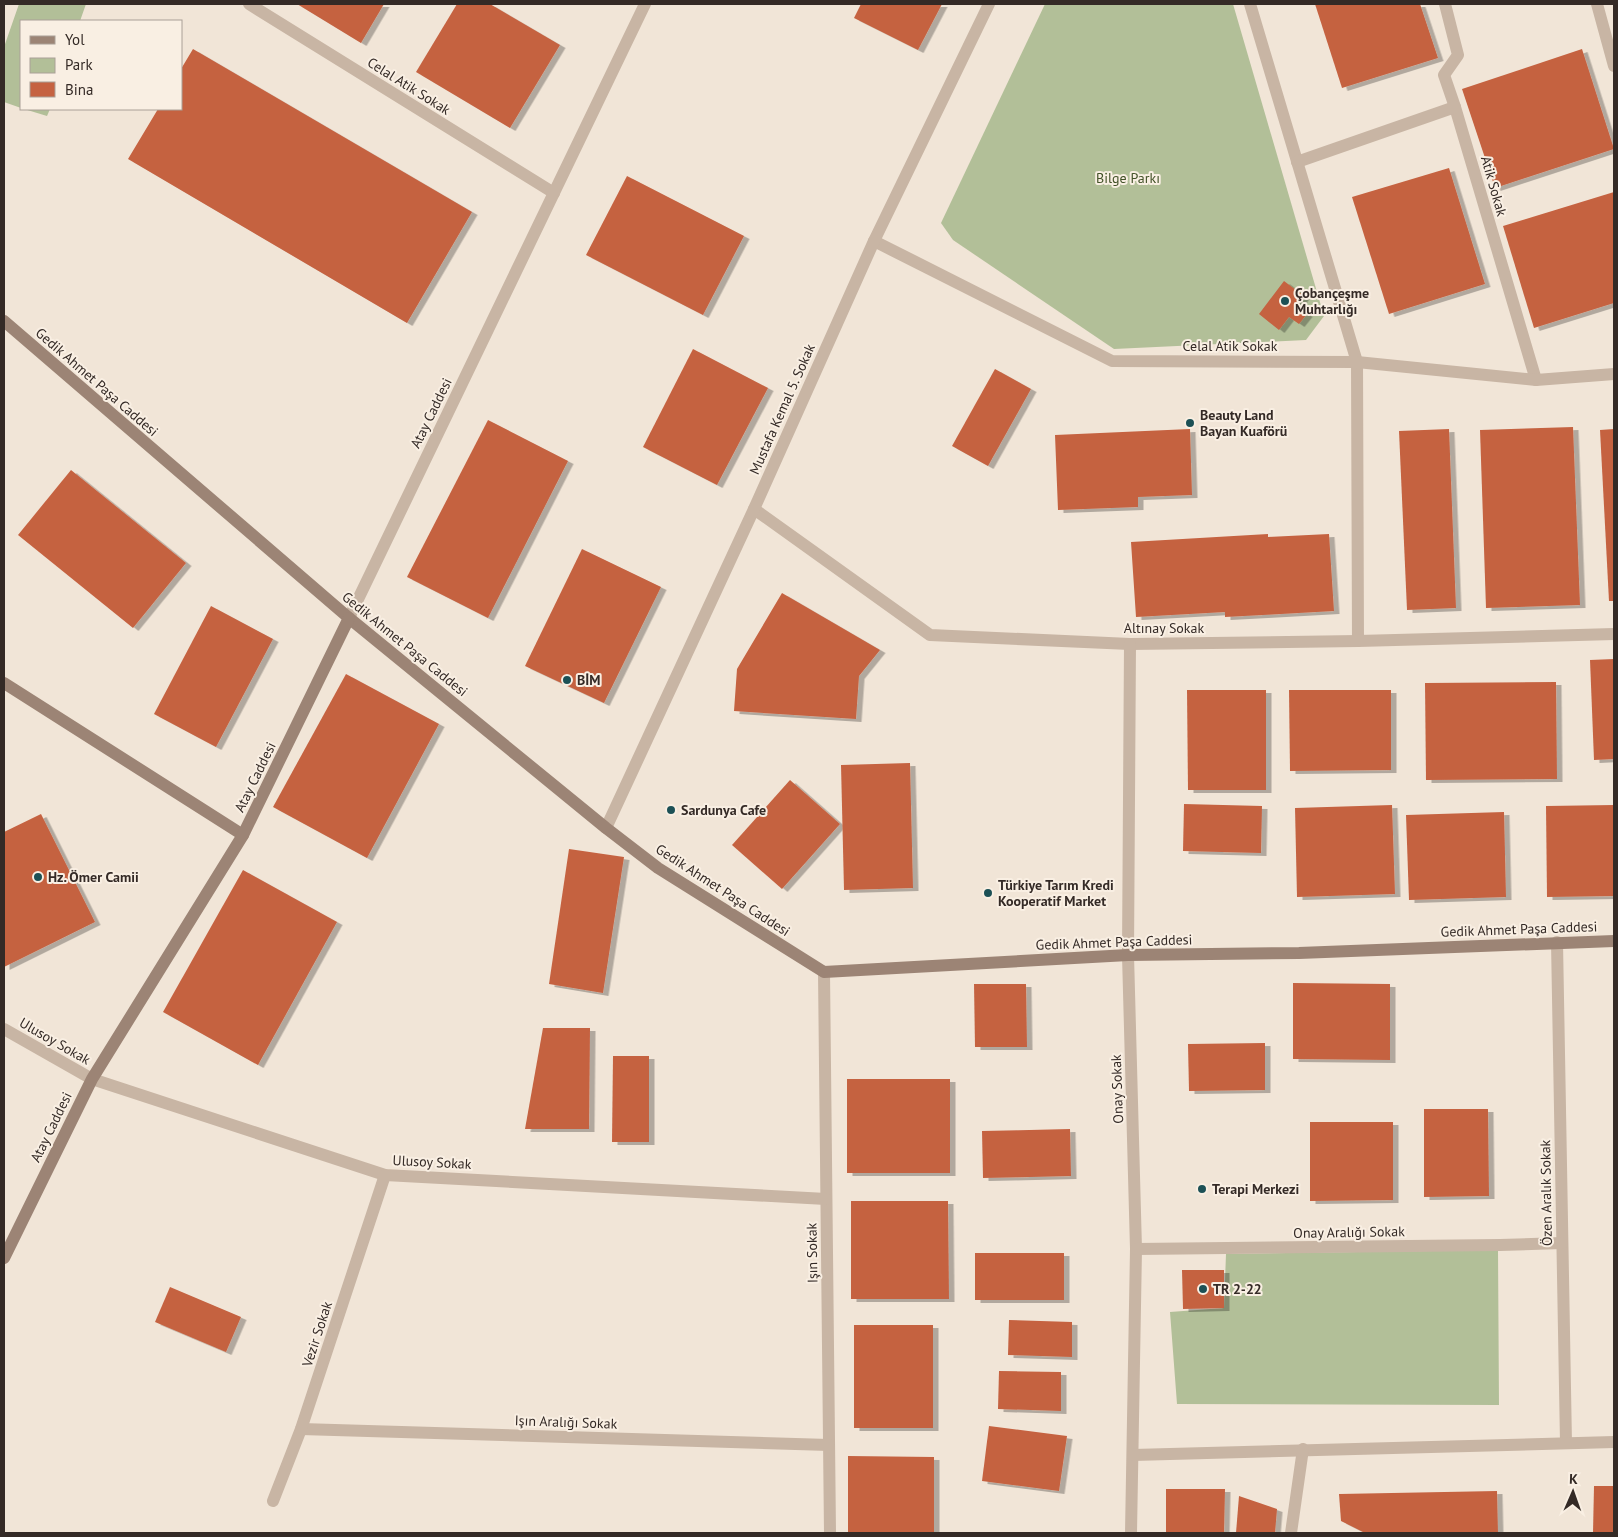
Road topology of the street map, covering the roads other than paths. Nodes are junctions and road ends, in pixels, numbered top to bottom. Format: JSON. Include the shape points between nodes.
{"nodes":[{"id":1,"x":249,"y":4,"type":"edge"},
{"id":2,"x":645,"y":4,"type":"edge"},
{"id":3,"x":988,"y":4,"type":"edge"},
{"id":4,"x":1250,"y":4,"type":"edge"},
{"id":5,"x":1445,"y":4,"type":"edge"},
{"id":6,"x":1597,"y":4,"type":"edge"},
{"id":7,"x":1614,"y":66,"type":"edge"},
{"id":8,"x":1455,"y":107,"type":"junction"},
{"id":9,"x":1297,"y":162,"type":"junction"},
{"id":10,"x":554,"y":194,"type":"junction"},
{"id":11,"x":874,"y":241,"type":"junction"},
{"id":12,"x":4,"y":321,"type":"edge"},
{"id":13,"x":1357,"y":362,"type":"junction"},
{"id":14,"x":1614,"y":374,"type":"edge"},
{"id":15,"x":1536,"y":380,"type":"junction"},
{"id":16,"x":754,"y":509,"type":"junction"},
{"id":17,"x":349,"y":618,"type":"junction"},
{"id":18,"x":1614,"y":634,"type":"edge"},
{"id":19,"x":1358,"y":642,"type":"junction"},
{"id":20,"x":1130,"y":644,"type":"junction"},
{"id":21,"x":4,"y":683,"type":"edge"},
{"id":22,"x":606,"y":828,"type":"junction"},
{"id":23,"x":243,"y":835,"type":"junction"},
{"id":24,"x":1614,"y":941,"type":"edge"},
{"id":25,"x":1556,"y":942,"type":"junction"},
{"id":26,"x":1128,"y":955,"type":"junction"},
{"id":27,"x":824,"y":972,"type":"junction"},
{"id":28,"x":4,"y":1029,"type":"edge"},
{"id":29,"x":92,"y":1079,"type":"junction"},
{"id":30,"x":385,"y":1175,"type":"junction"},
{"id":31,"x":826,"y":1199,"type":"junction"},
{"id":32,"x":1562,"y":1243,"type":"junction"},
{"id":33,"x":1136,"y":1249,"type":"junction"},
{"id":34,"x":4,"y":1258,"type":"edge"},
{"id":35,"x":301,"y":1429,"type":"junction"},
{"id":36,"x":1566,"y":1442,"type":"junction"},
{"id":37,"x":1614,"y":1442,"type":"edge"},
{"id":38,"x":829,"y":1444,"type":"junction"},
{"id":39,"x":1303,"y":1449,"type":"junction"},
{"id":40,"x":1133,"y":1455,"type":"junction"},
{"id":41,"x":273,"y":1501,"type":"dead end"},
{"id":42,"x":830,"y":1533,"type":"edge"},
{"id":43,"x":1131,"y":1533,"type":"edge"},
{"id":44,"x":1291,"y":1533,"type":"edge"}],
"edges":[{"from":1,"to":10,"type":"street","name":"Celal Atik Sokak"},
{"from":2,"to":10,"type":"street","name":"Atay Caddesi"},
{"from":3,"to":11,"type":"street","name":"Mustafa Kemal 5. Sokak"},
{"from":4,"to":9,"type":"street"},
{"from":5,"to":8,"type":"street","name":"Atik Sokak","via":[[1458,55],[1444,75]]},
{"from":6,"to":7,"type":"street"},
{"from":8,"to":9,"type":"street"},
{"from":8,"to":15,"type":"street","name":"Atik Sokak"},
{"from":9,"to":13,"type":"street"},
{"from":10,"to":17,"type":"street","name":"Atay Caddesi"},
{"from":11,"to":13,"type":"street","name":"Celal Atik Sokak","via":[[1112,361]]},
{"from":11,"to":16,"type":"street","name":"Mustafa Kemal 5. Sokak"},
{"from":12,"to":17,"type":"street","name":"Gedik Ahmet Paşa Caddesi"},
{"from":13,"to":15,"type":"street","name":"Celal Atik Sokak"},
{"from":13,"to":19,"type":"street"},
{"from":14,"to":15,"type":"street","name":"Celal Atik Sokak"},
{"from":16,"to":20,"type":"street","name":"Altınay Sokak","via":[[930,635]]},
{"from":16,"to":22,"type":"street","name":"Mustafa Kemal 5. Sokak"},
{"from":17,"to":22,"type":"street","name":"Gedik Ahmet Paşa Caddesi"},
{"from":17,"to":23,"type":"street","name":"Atay Caddesi"},
{"from":18,"to":19,"type":"street","name":"Altınay Sokak"},
{"from":19,"to":20,"type":"street","name":"Altınay Sokak"},
{"from":20,"to":26,"type":"street","name":"Onay Sokak"},
{"from":21,"to":23,"type":"street","name":"Atay Caddesi"},
{"from":22,"to":27,"type":"street","name":"Gedik Ahmet Paşa Caddesi","via":[[658,868]]},
{"from":23,"to":29,"type":"street","name":"Atay Caddesi"},
{"from":24,"to":25,"type":"street","name":"Gedik Ahmet Paşa Caddesi"},
{"from":25,"to":26,"type":"street","name":"Gedik Ahmet Paşa Caddesi","via":[[1299,953]]},
{"from":25,"to":32,"type":"street","name":"Özen Aralık Sokak"},
{"from":26,"to":27,"type":"street","name":"Gedik Ahmet Paşa Caddesi"},
{"from":26,"to":33,"type":"street","name":"Onay Sokak"},
{"from":27,"to":31,"type":"street","name":"Işın Sokak"},
{"from":28,"to":29,"type":"street","name":"Ulusoy Sokak"},
{"from":29,"to":30,"type":"street","name":"Ulusoy Sokak"},
{"from":29,"to":34,"type":"street","name":"Atay Caddesi"},
{"from":30,"to":31,"type":"street","name":"Ulusoy Sokak"},
{"from":30,"to":35,"type":"street","name":"Vezir Sokak"},
{"from":31,"to":38,"type":"street","name":"Işın Sokak"},
{"from":32,"to":33,"type":"street","name":"Onay Aralığı Sokak"},
{"from":32,"to":36,"type":"street","name":"Özen Aralık Sokak"},
{"from":33,"to":40,"type":"street","name":"Onay Sokak"},
{"from":35,"to":38,"type":"street","name":"Işın Aralığı Sokak"},
{"from":35,"to":41,"type":"street","name":"Vezir Sokak"},
{"from":36,"to":37,"type":"street"},
{"from":36,"to":39,"type":"street"},
{"from":38,"to":42,"type":"street","name":"Işın Sokak"},
{"from":39,"to":40,"type":"street"},
{"from":39,"to":44,"type":"street"},
{"from":40,"to":43,"type":"street","name":"Onay Sokak"}]}
